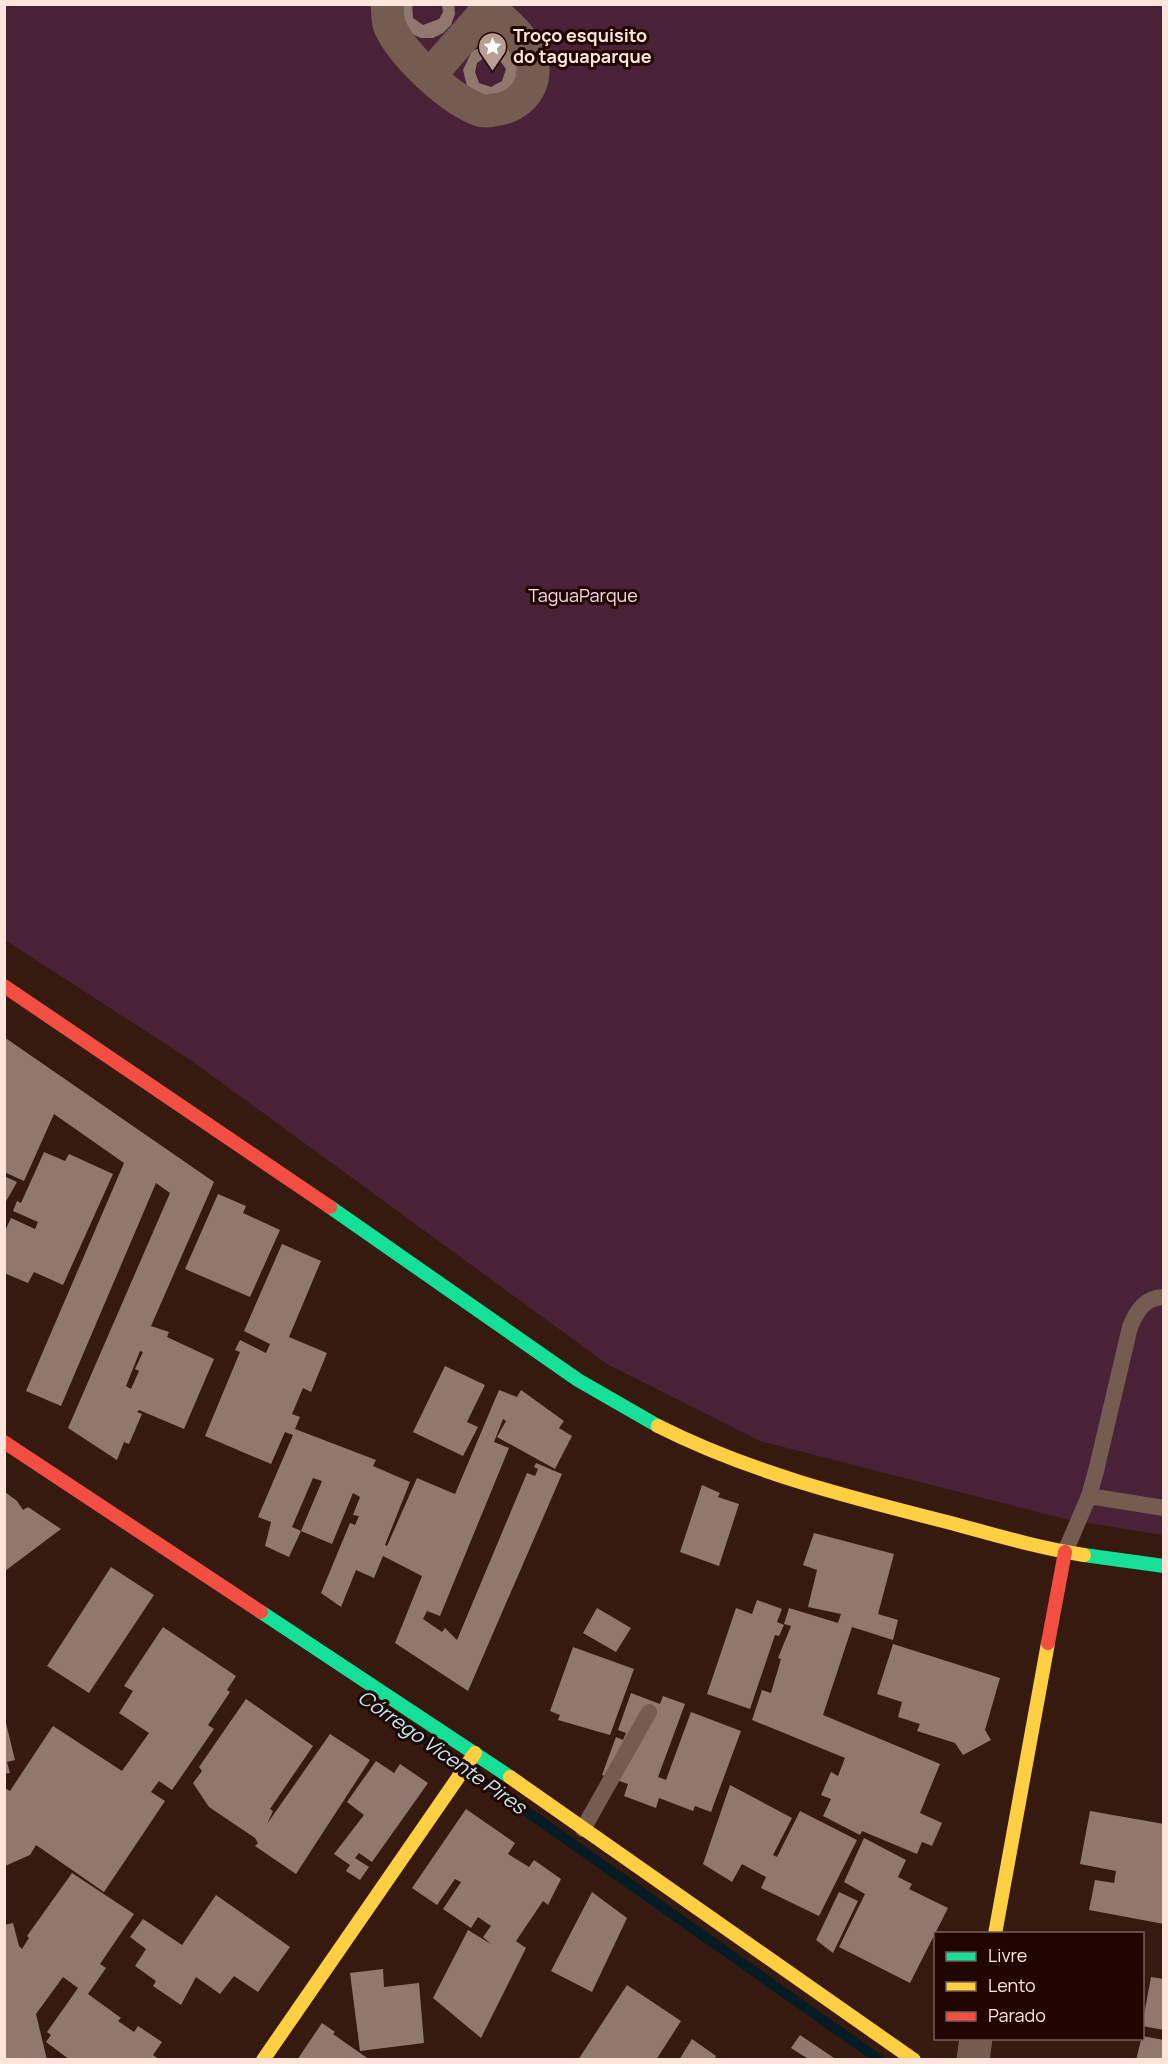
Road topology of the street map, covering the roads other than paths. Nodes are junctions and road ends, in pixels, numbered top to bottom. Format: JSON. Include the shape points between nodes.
{"nodes":[{"id":1,"x":387,"y":4,"type":"edge"},
{"id":2,"x":486,"y":6,"type":"edge"},
{"id":3,"x":430,"y":75,"type":"junction"},
{"id":4,"x":4,"y":986,"type":"edge"},
{"id":5,"x":1164,"y":1297,"type":"edge"},
{"id":6,"x":4,"y":1442,"type":"edge"},
{"id":7,"x":1089,"y":1496,"type":"junction"},
{"id":8,"x":1164,"y":1508,"type":"edge"},
{"id":9,"x":1065,"y":1552,"type":"junction"},
{"id":10,"x":1164,"y":1566,"type":"edge"},
{"id":11,"x":650,"y":1712,"type":"dead end"},
{"id":12,"x":475,"y":1753,"type":"junction"},
{"id":13,"x":583,"y":1829,"type":"junction"},
{"id":14,"x":995,"y":1932,"type":"edge"},
{"id":15,"x":976,"y":2040,"type":"edge"},
{"id":16,"x":262,"y":2060,"type":"edge"},
{"id":17,"x":914,"y":2060,"type":"edge"},
{"id":18,"x":973,"y":2060,"type":"edge"}],
"edges":[{"from":1,"to":3,"type":"street","via":[[389,26]]},
{"from":2,"to":3,"type":"street"},
{"from":2,"to":3,"type":"street","via":[[506,23],[530,55],[533,75],[526,96],[504,109],[481,111]]},
{"from":4,"to":9,"type":"street","via":[[630,1412],[692,1443],[763,1471],[850,1498]]},
{"from":5,"to":7,"type":"lane","via":[[1145,1303],[1130,1327]]},
{"from":6,"to":12,"type":"street"},
{"from":7,"to":8,"type":"lane"},
{"from":7,"to":9,"type":"lane"},
{"from":9,"to":10,"type":"street"},
{"from":9,"to":14,"type":"street"},
{"from":11,"to":13,"type":"lane"},
{"from":12,"to":13,"type":"street"},
{"from":12,"to":16,"type":"street"},
{"from":13,"to":17,"type":"street"},
{"from":15,"to":18,"type":"street"}]}
